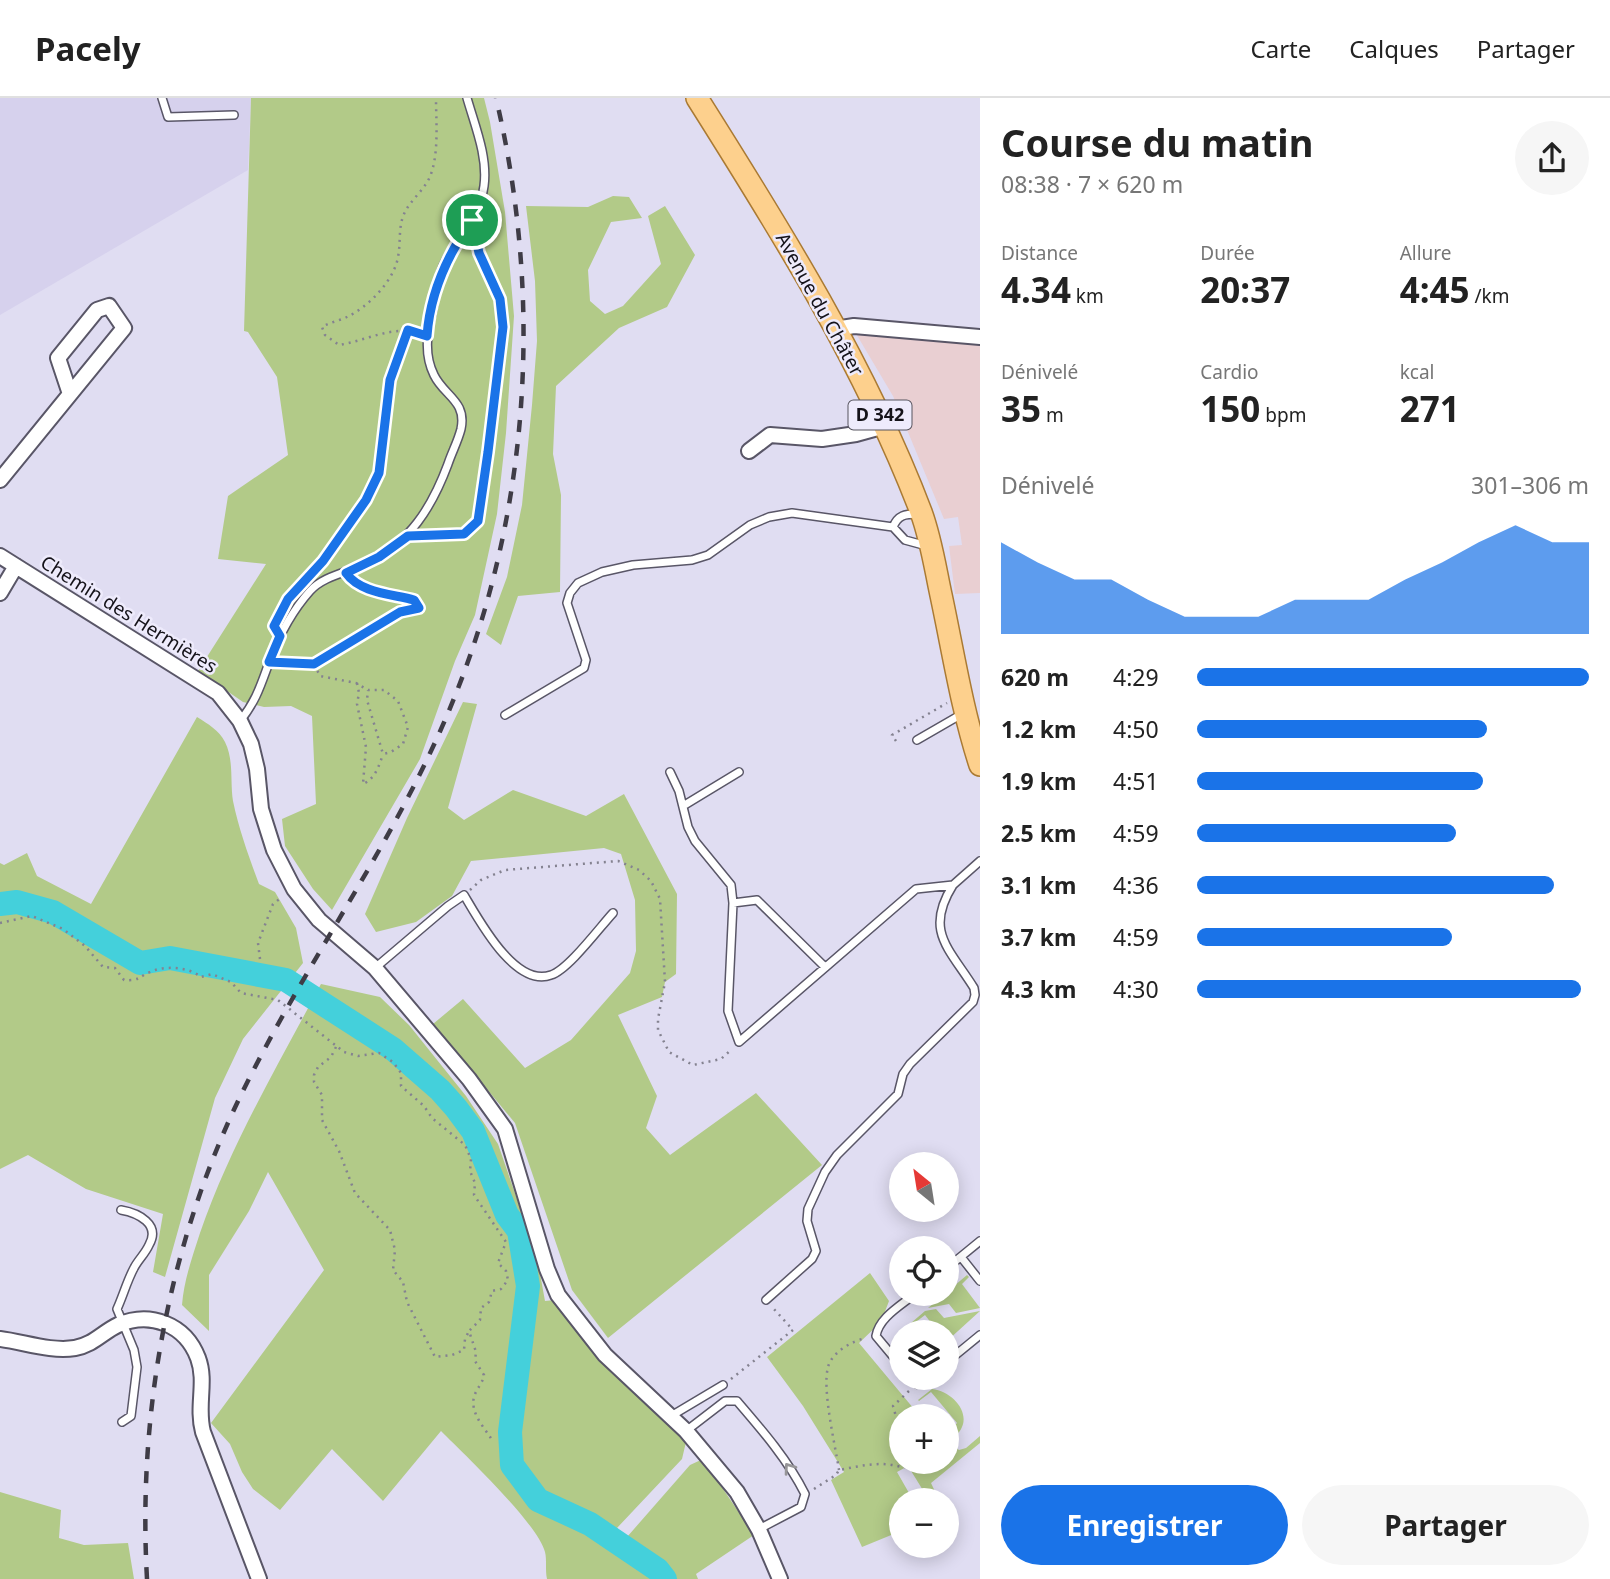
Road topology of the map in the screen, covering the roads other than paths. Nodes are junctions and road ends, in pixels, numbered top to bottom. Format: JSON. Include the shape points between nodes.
{"nodes":[{"id":1,"x":162,"y":98,"type":"edge"},
{"id":2,"x":467,"y":98,"type":"edge"},
{"id":3,"x":697,"y":98,"type":"edge"},
{"id":4,"x":234,"y":115,"type":"dead end"},
{"id":5,"x":835,"y":329,"type":"junction"},
{"id":6,"x":980,"y":337,"type":"edge"},
{"id":7,"x":70,"y":394,"type":"junction"},
{"id":8,"x":885,"y":426,"type":"junction"},
{"id":9,"x":749,"y":451,"type":"dead end"},
{"id":10,"x":0,"y":480,"type":"edge"},
{"id":11,"x":922,"y":514,"type":"junction"},
{"id":12,"x":893,"y":527,"type":"junction"},
{"id":13,"x":931,"y":547,"type":"junction"},
{"id":14,"x":0,"y":556,"type":"edge"},
{"id":15,"x":16,"y":566,"type":"junction"},
{"id":16,"x":0,"y":593,"type":"edge"},
{"id":17,"x":959,"y":707,"type":"junction"},
{"id":18,"x":505,"y":715,"type":"dead end"},
{"id":19,"x":240,"y":721,"type":"junction"},
{"id":20,"x":917,"y":740,"type":"dead end"},
{"id":21,"x":980,"y":765,"type":"edge"},
{"id":22,"x":670,"y":772,"type":"dead end"},
{"id":23,"x":739,"y":772,"type":"dead end"},
{"id":24,"x":683,"y":806,"type":"junction"},
{"id":25,"x":980,"y":862,"type":"edge"},
{"id":26,"x":953,"y":886,"type":"junction"},
{"id":27,"x":733,"y":903,"type":"junction"},
{"id":28,"x":613,"y":913,"type":"dead end"},
{"id":29,"x":825,"y":967,"type":"junction"},
{"id":30,"x":375,"y":968,"type":"junction"},
{"id":31,"x":121,"y":1210,"type":"dead end"},
{"id":32,"x":980,"y":1241,"type":"edge"},
{"id":33,"x":961,"y":1257,"type":"joint"},
{"id":34,"x":980,"y":1281,"type":"edge"},
{"id":35,"x":766,"y":1300,"type":"road end"},
{"id":36,"x":900,"y":1306,"type":"edge"},
{"id":37,"x":123,"y":1323,"type":"junction"},
{"id":38,"x":980,"y":1335,"type":"edge"},
{"id":39,"x":0,"y":1339,"type":"edge"},
{"id":40,"x":889,"y":1352,"type":"edge"},
{"id":41,"x":959,"y":1352,"type":"edge"},
{"id":42,"x":723,"y":1385,"type":"road end"},
{"id":43,"x":671,"y":1416,"type":"junction"},
{"id":44,"x":122,"y":1422,"type":"dead end"},
{"id":45,"x":687,"y":1431,"type":"junction"},
{"id":46,"x":759,"y":1530,"type":"junction"},
{"id":47,"x":259,"y":1579,"type":"edge"},
{"id":48,"x":780,"y":1579,"type":"edge"}],
"edges":[{"from":1,"to":4,"type":"lane","via":[[168,117]]},
{"from":2,"to":19,"type":"lane","via":[[484,162],[484,186],[472,220],[442,268],[427,336],[433,374],[463,413],[461,429],[425,514],[408,536],[379,557],[311,590],[280,636],[253,706]]},
{"from":3,"to":5,"type":"main road","name":"Avenue du Châter","number":"D 342","via":[[765,205]]},
{"from":5,"to":6,"type":"street","via":[[854,326]]},
{"from":5,"to":8,"type":"main road","name":"Avenue du Châter","number":"D 342"},
{"from":7,"to":7,"type":"street","via":[[124,328],[109,306],[97,310],[58,358]]},
{"from":7,"to":10,"type":"street"},
{"from":8,"to":9,"type":"street","via":[[822,439],[771,435]]},
{"from":8,"to":11,"type":"main road","name":"Avenue du Châter","number":"D 342"},
{"from":11,"to":12,"type":"lane","via":[[904,514]]},
{"from":11,"to":13,"type":"main road","name":"Avenue du Châter","number":"D 342"},
{"from":12,"to":13,"type":"lane","via":[[905,540]]},
{"from":12,"to":18,"type":"lane","via":[[792,513],[769,517],[708,555],[634,565],[578,583],[567,603],[586,660],[584,668]]},
{"from":13,"to":17,"type":"main road","name":"Avenue du Châter","number":"D 342"},
{"from":14,"to":15,"type":"street","name":"Chemin des Hermières"},
{"from":15,"to":16,"type":"street"},
{"from":15,"to":19,"type":"street","name":"Chemin des Hermières","via":[[218,693]]},
{"from":17,"to":20,"type":"lane","via":[[956,716]]},
{"from":17,"to":21,"type":"main road","name":"Avenue du Châter","number":"D 342"},
{"from":19,"to":30,"type":"street","name":"Chemin des Hermières","via":[[251,744],[261,809],[274,850],[294,889],[319,920]]},
{"from":22,"to":24,"type":"lane"},
{"from":23,"to":24,"type":"lane"},
{"from":24,"to":27,"type":"lane","via":[[695,841],[731,884]]},
{"from":25,"to":26,"type":"lane"},
{"from":26,"to":29,"type":"lane","via":[[916,889]]},
{"from":26,"to":35,"type":"lane","via":[[944,900],[939,926],[974,988],[973,1002],[910,1064],[898,1094],[825,1172],[807,1209],[816,1251]]},
{"from":27,"to":29,"type":"lane","via":[[757,900]]},
{"from":27,"to":29,"type":"lane","via":[[728,1011],[739,1042]]},
{"from":28,"to":30,"type":"lane","via":[[575,956],[551,975],[530,976],[510,962],[464,895]]},
{"from":30,"to":43,"type":"street","name":"Chemin des Hermières","via":[[505,1129],[558,1295],[606,1355]]},
{"from":31,"to":37,"type":"lane","via":[[145,1219],[152,1236],[117,1310]]},
{"from":32,"to":33,"type":"lane"},
{"from":33,"to":34,"type":"lane"},
{"from":36,"to":40,"type":"lane","via":[[877,1330],[876,1336]]},
{"from":37,"to":39,"type":"street","via":[[88,1344],[71,1348]]},
{"from":37,"to":44,"type":"lane","via":[[138,1367],[131,1416]]},
{"from":37,"to":47,"type":"street","via":[[148,1319],[170,1324],[195,1352],[202,1375],[200,1421]]},
{"from":38,"to":41,"type":"lane"},
{"from":42,"to":43,"type":"lane"},
{"from":43,"to":45,"type":"street","name":"Chemin des Hermières"},
{"from":45,"to":46,"type":"street","name":"Chemin des Hermières","via":[[737,1492]]},
{"from":46,"to":45,"type":"lane","one_way":true,"via":[[801,1507],[805,1494],[774,1446],[737,1401],[725,1401]]},
{"from":46,"to":48,"type":"street","name":"Chemin des Hermières"}]}
